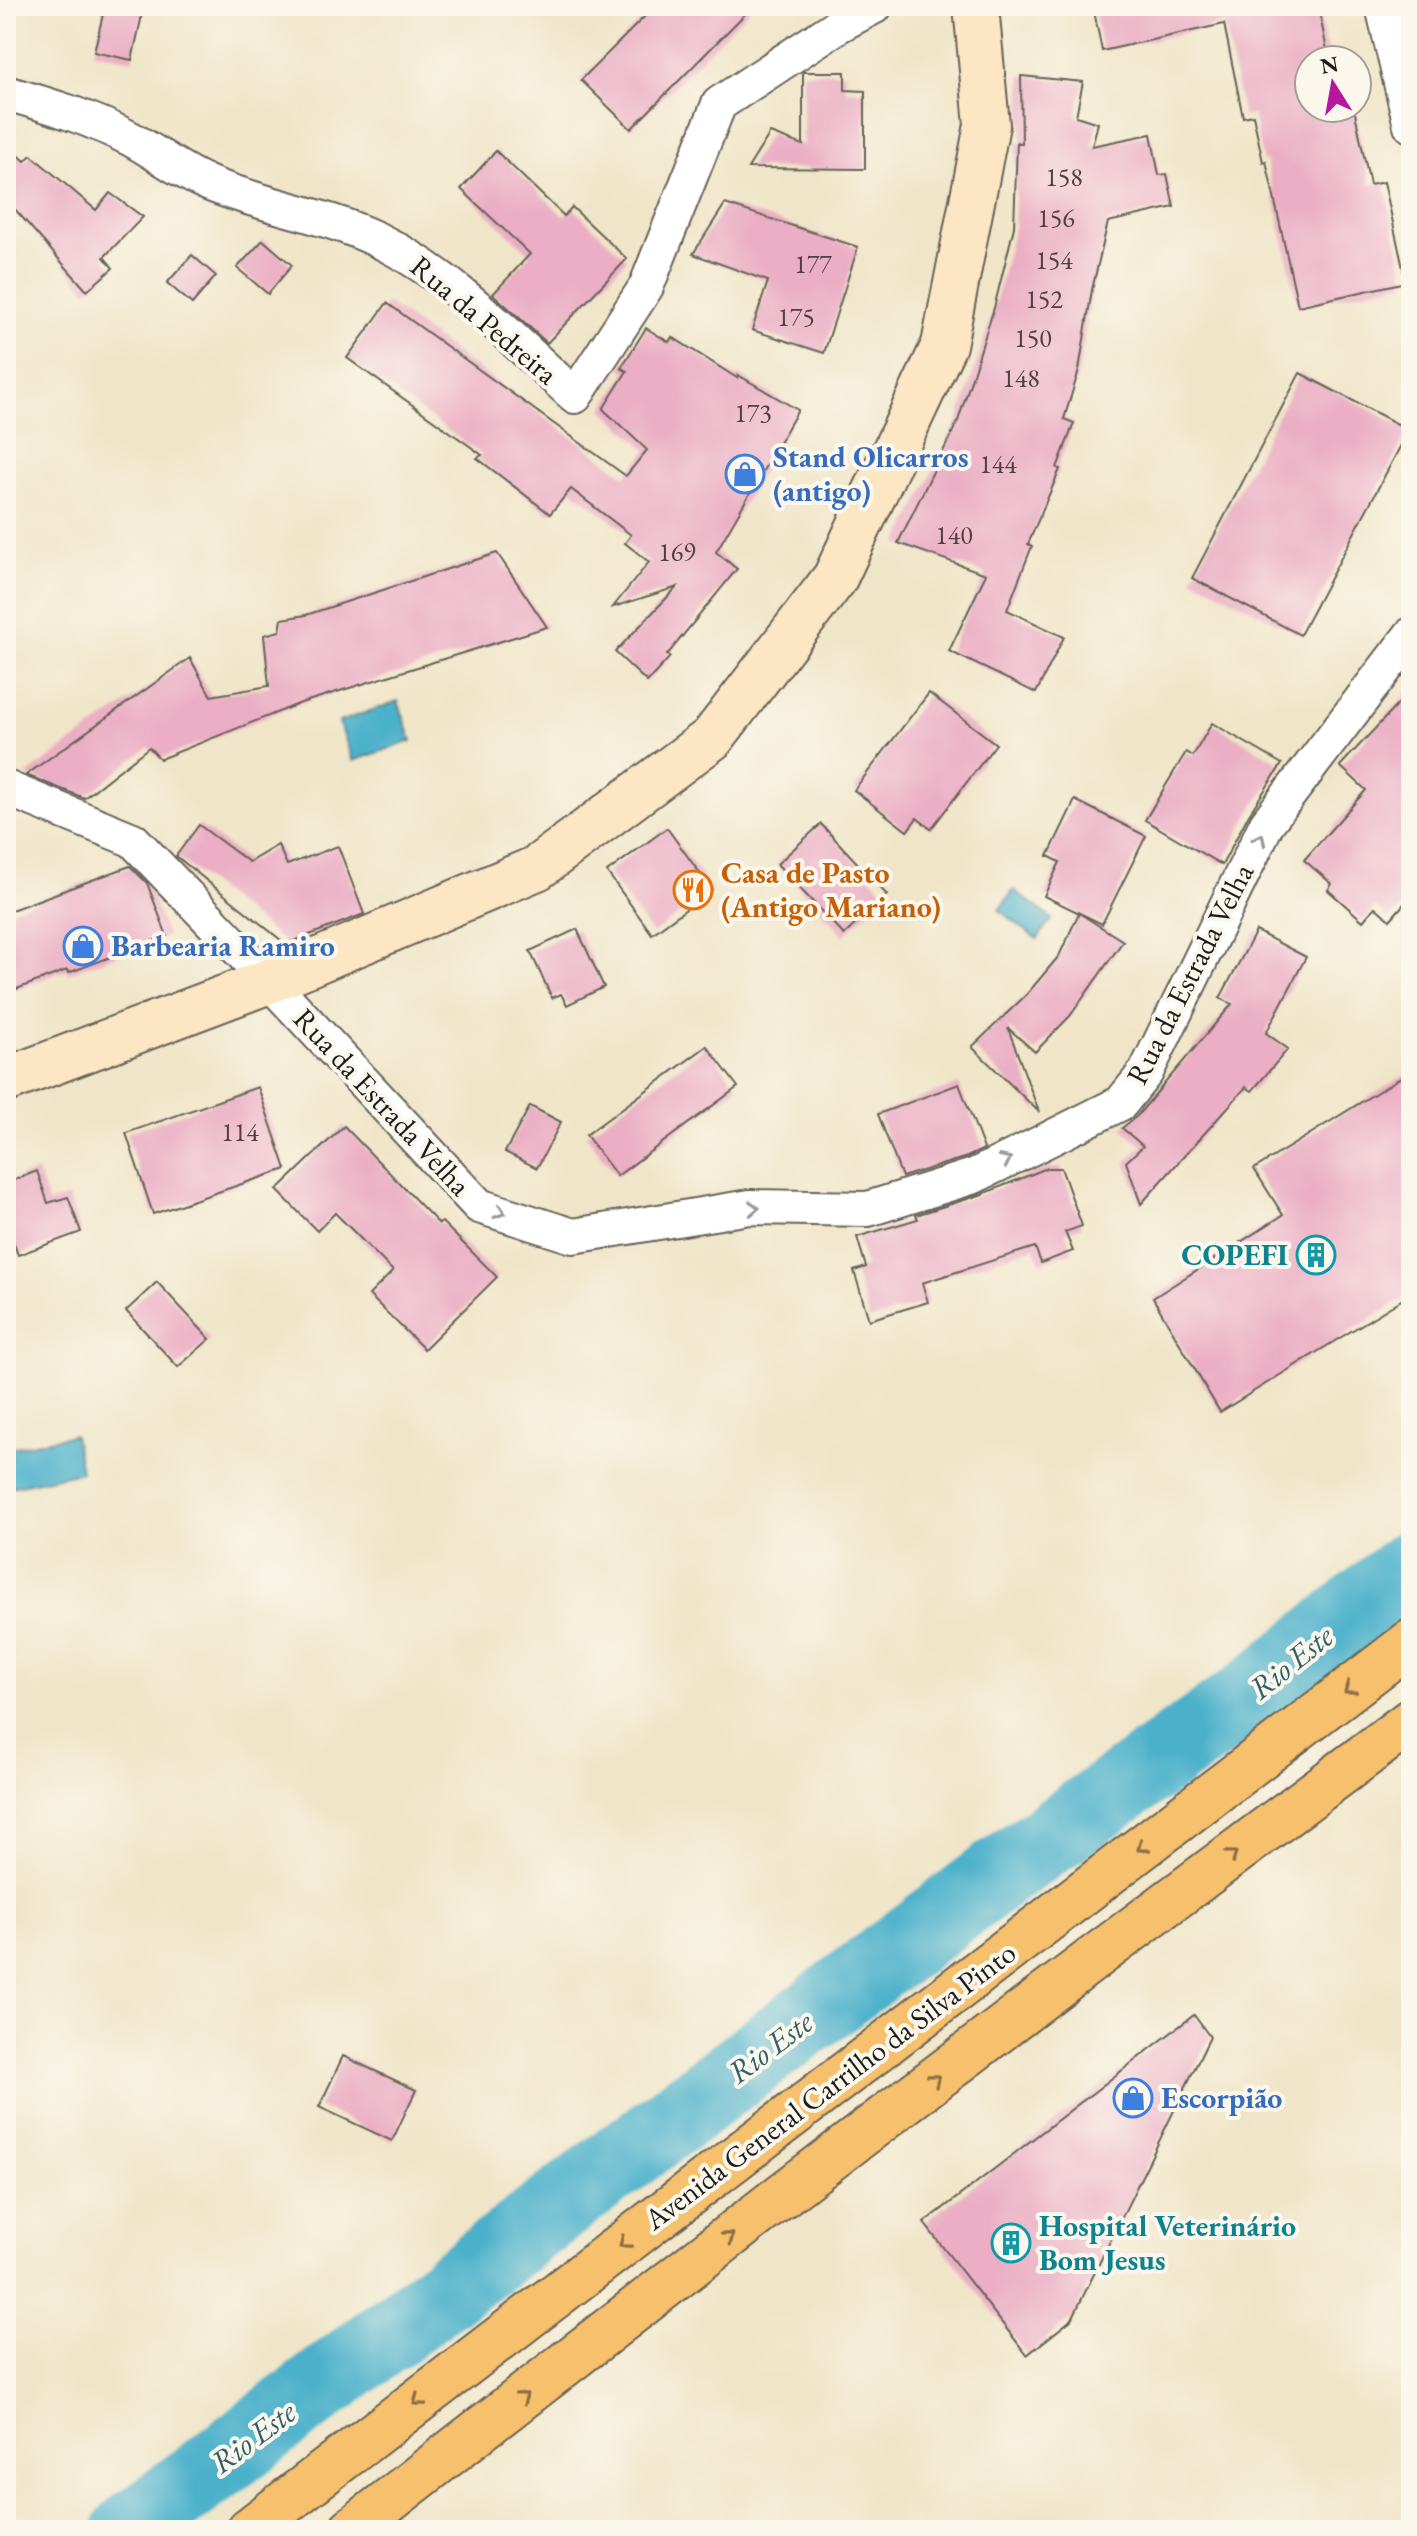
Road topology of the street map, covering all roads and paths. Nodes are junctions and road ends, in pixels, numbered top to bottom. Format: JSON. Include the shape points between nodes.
{"nodes":[{"id":1,"x":875,"y":6,"type":"edge"},
{"id":2,"x":976,"y":6,"type":"edge"},
{"id":3,"x":1383,"y":6,"type":"edge"},
{"id":4,"x":6,"y":93,"type":"edge"},
{"id":5,"x":1411,"y":125,"type":"edge"},
{"id":6,"x":1411,"y":635,"type":"edge"},
{"id":7,"x":6,"y":788,"type":"edge"},
{"id":8,"x":269,"y":981,"type":"junction"},
{"id":9,"x":6,"y":1080,"type":"edge"},
{"id":10,"x":1411,"y":1642,"type":"edge"},
{"id":11,"x":1411,"y":1721,"type":"edge"},
{"id":12,"x":249,"y":2530,"type":"edge"},
{"id":13,"x":351,"y":2530,"type":"edge"}],
"edges":[{"from":1,"to":4,"type":"street","name":"Rua da Pedreira","via":[[719,104],[646,287],[575,396],[463,295],[405,254],[339,225],[207,183],[86,118]]},
{"from":2,"to":8,"type":"main road","via":[[987,125],[944,345],[835,578],[712,738],[537,868]]},
{"from":3,"to":5,"type":"street"},
{"from":8,"to":6,"type":"street","name":"Rua da Estrada Velha","one_way":true,"via":[[479,1206],[573,1236],[750,1207],[868,1209],[974,1176],[1121,1103],[1146,1072],[1267,823]]},
{"from":7,"to":8,"type":"street","name":"Rua da Estrada Velha","via":[[133,840]]},
{"from":8,"to":9,"type":"main road"},
{"from":10,"to":12,"type":"main road","name":"Avenida General Carrilho da Silva Pinto","one_way":true},
{"from":13,"to":11,"type":"main road","name":"Avenida General Carrilho da Silva Pinto","one_way":true,"via":[[843,2149]]}]}
